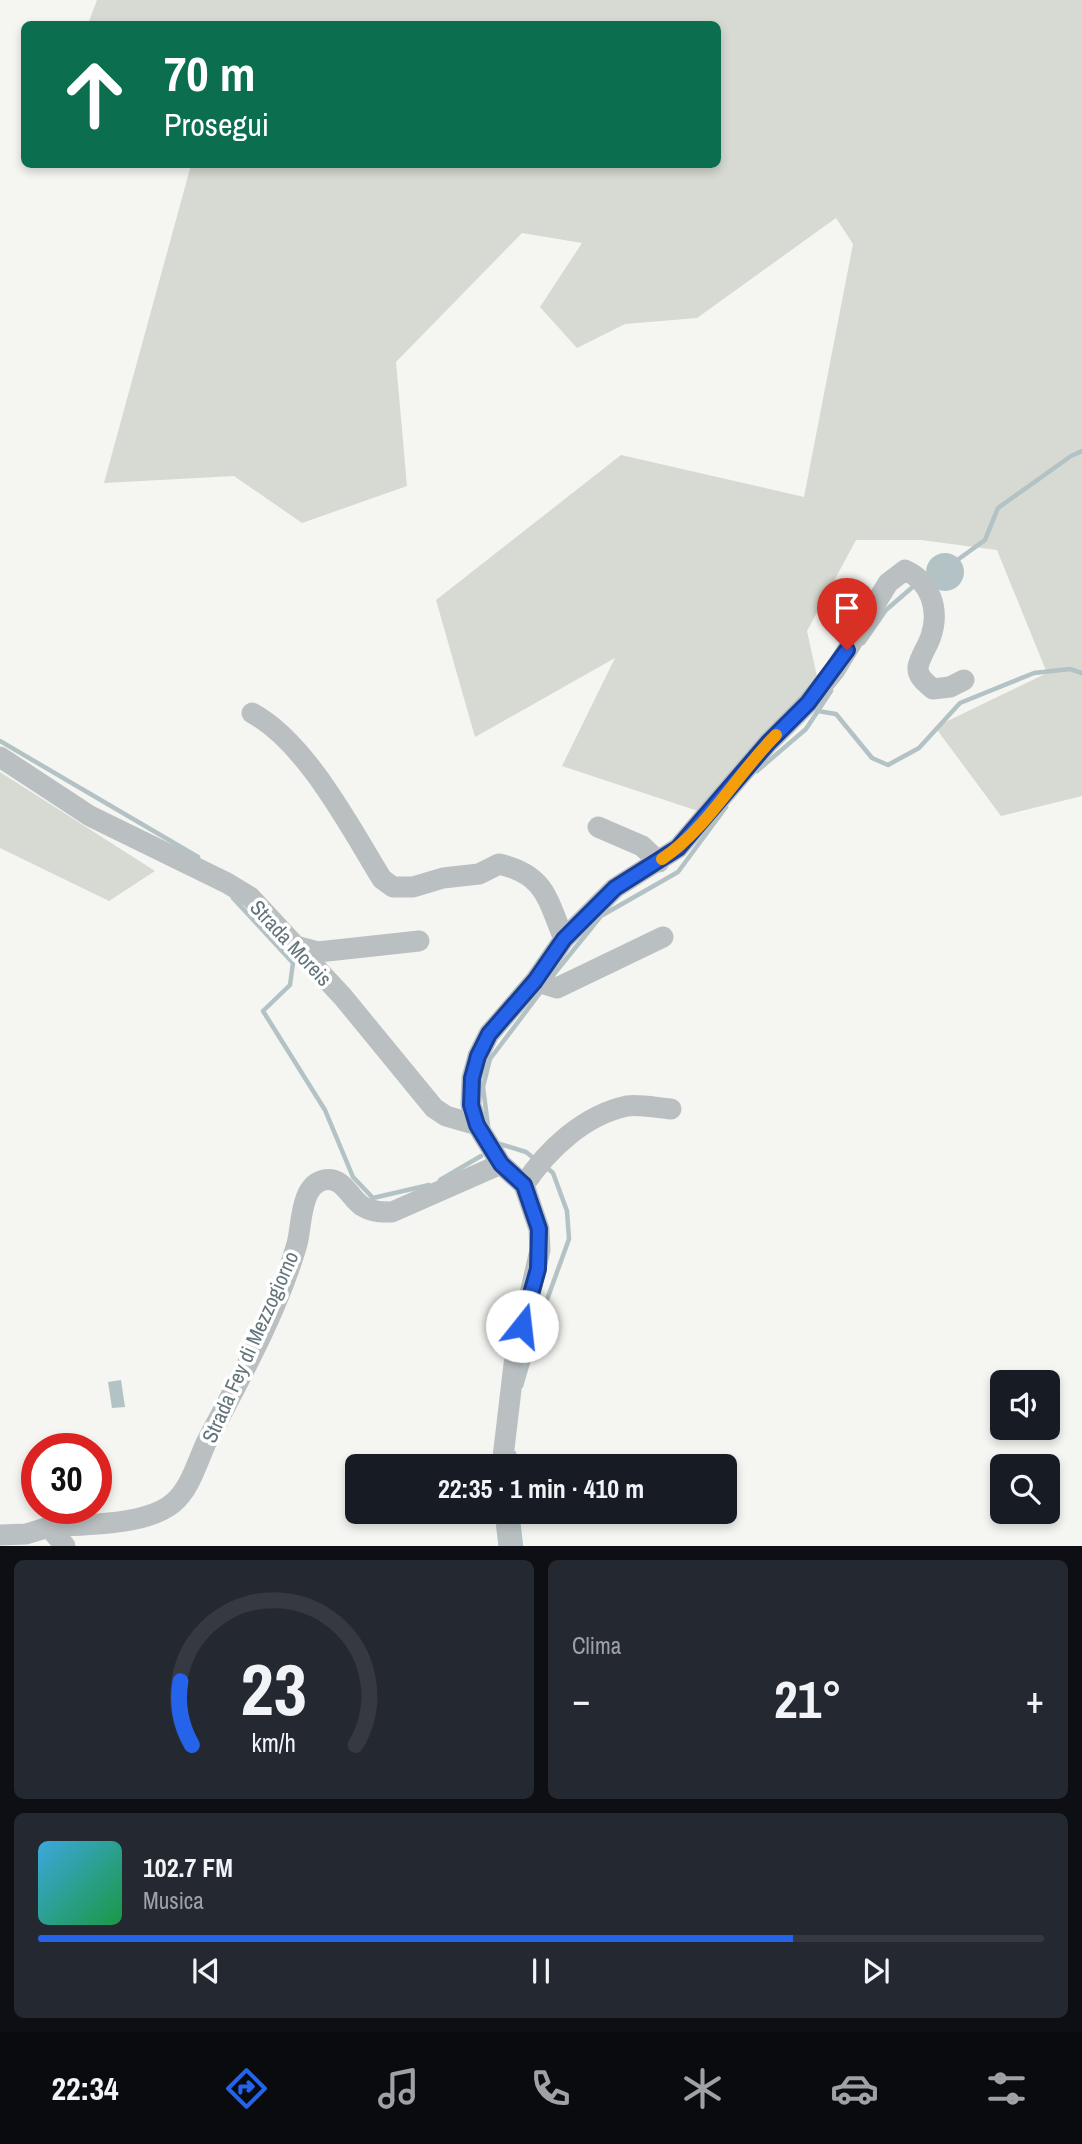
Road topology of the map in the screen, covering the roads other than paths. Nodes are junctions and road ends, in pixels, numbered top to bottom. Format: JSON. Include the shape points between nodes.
{"nodes":[{"id":1,"x":964,"y":680,"type":"dead end"},
{"id":2,"x":252,"y":713,"type":"dead end"},
{"id":3,"x":0,"y":757,"type":"edge"},
{"id":4,"x":598,"y":827,"type":"dead end"},
{"id":5,"x":659,"y":862,"type":"junction"},
{"id":6,"x":663,"y":937,"type":"dead end"},
{"id":7,"x":564,"y":939,"type":"junction"},
{"id":8,"x":419,"y":941,"type":"dead end"},
{"id":9,"x":295,"y":946,"type":"junction"},
{"id":10,"x":543,"y":985,"type":"junction"},
{"id":11,"x":671,"y":1109,"type":"dead end"},
{"id":12,"x":477,"y":1125,"type":"junction"},
{"id":13,"x":501,"y":1164,"type":"junction"},
{"id":14,"x":535,"y":1169,"type":"junction"},
{"id":15,"x":503,"y":1454,"type":"edge"},
{"id":16,"x":506,"y":1524,"type":"edge"},
{"id":17,"x":49,"y":1527,"type":"junction"},
{"id":18,"x":0,"y":1536,"type":"edge"},
{"id":19,"x":65,"y":1545,"type":"edge"},
{"id":20,"x":509,"y":1545,"type":"edge"}],
"edges":[{"from":1,"to":5,"type":"street","via":[[933,689],[922,680],[918,668],[932,633],[934,610],[923,582],[905,570],[888,583],[821,686],[678,848]]},
{"from":2,"to":7,"type":"street","via":[[274,725],[321,782],[382,879],[393,887],[479,874],[499,864],[522,869],[541,886]]},
{"from":3,"to":9,"type":"street","name":"Strada Moreis","via":[[90,816],[235,887]]},
{"from":4,"to":5,"type":"street","via":[[642,846]]},
{"from":5,"to":7,"type":"street","via":[[615,888]]},
{"from":6,"to":10,"type":"street"},
{"from":7,"to":10,"type":"street"},
{"from":8,"to":9,"type":"street","via":[[318,952]]},
{"from":9,"to":12,"type":"street","name":"Strada Moreis","via":[[434,1108]]},
{"from":10,"to":12,"type":"street","via":[[489,1034],[478,1056],[471,1105]]},
{"from":11,"to":14,"type":"street","via":[[628,1106],[584,1123]]},
{"from":12,"to":13,"type":"street"},
{"from":13,"to":14,"type":"street"},
{"from":13,"to":17,"type":"street","name":"Strada Fey di Mezzogiorno","via":[[392,1212],[374,1212],[360,1205],[333,1180],[314,1185],[272,1309],[195,1470],[174,1503],[139,1518]]},
{"from":14,"to":15,"type":"street","via":[[540,1250],[509,1394]]},
{"from":16,"to":20,"type":"street"},
{"from":17,"to":18,"type":"street","name":"Strada Fey di Mezzogiorno"},
{"from":17,"to":19,"type":"street"}]}
